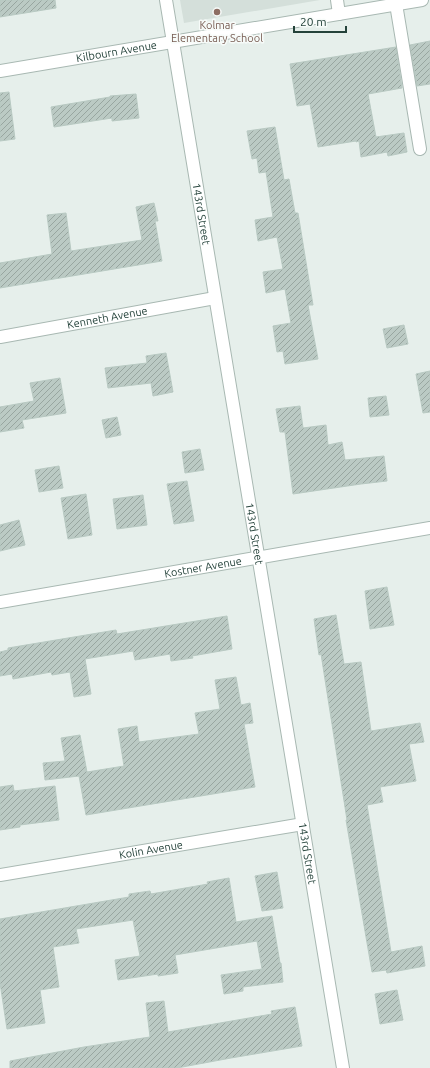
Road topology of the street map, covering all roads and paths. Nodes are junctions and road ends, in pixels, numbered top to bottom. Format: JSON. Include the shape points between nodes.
{"nodes":[{"id":1,"x":166,"y":0,"type":"edge"},
{"id":2,"x":336,"y":0,"type":"edge"},
{"id":3,"x":422,"y":0,"type":"edge"},
{"id":4,"x":396,"y":4,"type":"junction"},
{"id":5,"x":339,"y":14,"type":"junction"},
{"id":6,"x":173,"y":42,"type":"junction"},
{"id":7,"x":0,"y":71,"type":"edge"},
{"id":8,"x":420,"y":149,"type":"dead end"},
{"id":9,"x":215,"y":298,"type":"junction"},
{"id":10,"x":0,"y":337,"type":"edge"},
{"id":11,"x":430,"y":528,"type":"edge"},
{"id":12,"x":258,"y":557,"type":"junction"},
{"id":13,"x":0,"y":602,"type":"edge"},
{"id":14,"x":303,"y":824,"type":"junction"},
{"id":15,"x":0,"y":875,"type":"edge"},
{"id":16,"x":343,"y":1068,"type":"edge"}],
"edges":[{"from":1,"to":6,"type":"street","name":"143rd Street"},
{"from":2,"to":5,"type":"street"},
{"from":3,"to":4,"type":"street","name":"Kilbourn Avenue"},
{"from":4,"to":5,"type":"street","name":"Kilbourn Avenue"},
{"from":4,"to":8,"type":"street"},
{"from":5,"to":6,"type":"street","name":"Kilbourn Avenue"},
{"from":6,"to":7,"type":"street","name":"Kilbourn Avenue"},
{"from":6,"to":9,"type":"street","name":"143rd Street"},
{"from":9,"to":10,"type":"street","name":"Kenneth Avenue"},
{"from":9,"to":12,"type":"street","name":"143rd Street"},
{"from":11,"to":12,"type":"street","name":"Kostner Avenue"},
{"from":12,"to":13,"type":"street","name":"Kostner Avenue"},
{"from":12,"to":14,"type":"street","name":"143rd Street"},
{"from":14,"to":15,"type":"street","name":"Kolin Avenue"},
{"from":14,"to":16,"type":"street","name":"143rd Street"}]}
